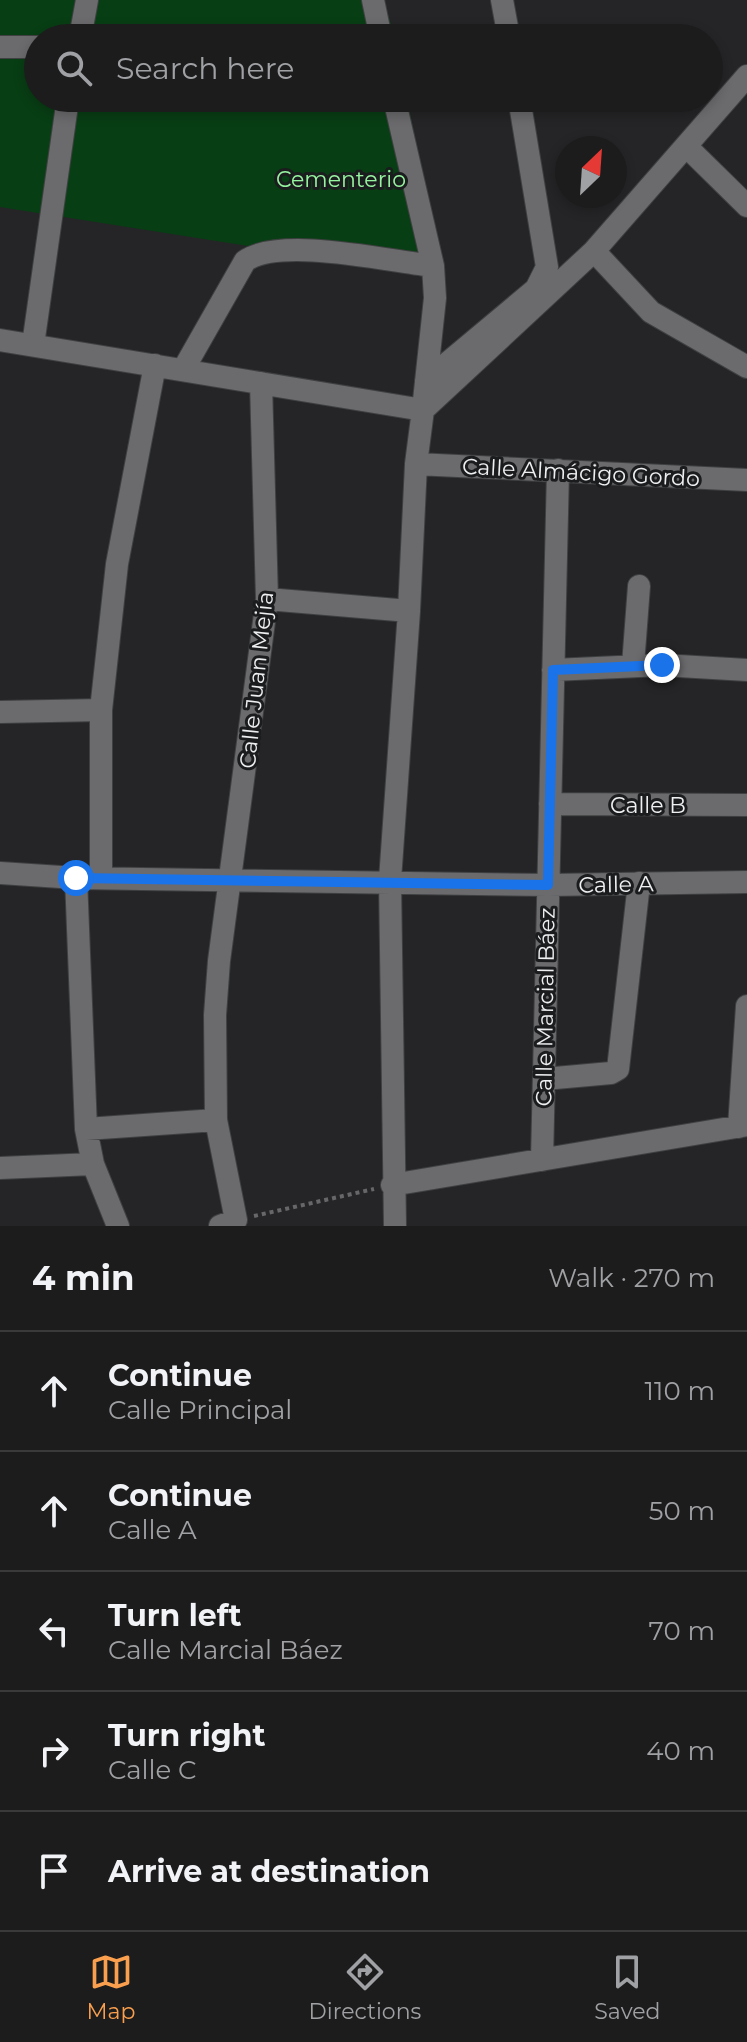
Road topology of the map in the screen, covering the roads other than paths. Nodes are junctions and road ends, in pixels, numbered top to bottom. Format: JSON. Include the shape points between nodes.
{"nodes":[{"id":1,"x":87,"y":0,"type":"edge"},
{"id":2,"x":373,"y":0,"type":"edge"},
{"id":3,"x":502,"y":0,"type":"edge"},
{"id":4,"x":83,"y":24,"type":"edge"},
{"id":5,"x":378,"y":24,"type":"edge"},
{"id":6,"x":506,"y":24,"type":"edge"},
{"id":7,"x":0,"y":47,"type":"edge"},
{"id":8,"x":24,"y":47,"type":"edge"},
{"id":9,"x":747,"y":76,"type":"edge"},
{"id":10,"x":723,"y":104,"type":"edge"},
{"id":11,"x":66,"y":112,"type":"edge"},
{"id":12,"x":397,"y":112,"type":"edge"},
{"id":13,"x":521,"y":112,"type":"edge"},
{"id":14,"x":716,"y":112,"type":"edge"},
{"id":15,"x":686,"y":146,"type":"junction"},
{"id":16,"x":747,"y":206,"type":"edge"},
{"id":17,"x":594,"y":251,"type":"junction"},
{"id":18,"x":433,"y":266,"type":"junction"},
{"id":19,"x":0,"y":340,"type":"edge"},
{"id":20,"x":33,"y":345,"type":"junction"},
{"id":21,"x":155,"y":365,"type":"junction"},
{"id":22,"x":747,"y":367,"type":"edge"},
{"id":23,"x":183,"y":370,"type":"junction"},
{"id":24,"x":426,"y":381,"type":"junction"},
{"id":25,"x":261,"y":383,"type":"junction"},
{"id":26,"x":423,"y":410,"type":"junction"},
{"id":27,"x":416,"y":464,"type":"junction"},
{"id":28,"x":558,"y":470,"type":"junction"},
{"id":29,"x":747,"y":480,"type":"edge"},
{"id":30,"x":639,"y":586,"type":"dead end"},
{"id":31,"x":267,"y":599,"type":"junction"},
{"id":32,"x":409,"y":611,"type":"junction"},
{"id":33,"x":633,"y":665,"type":"junction"},
{"id":34,"x":553,"y":670,"type":"junction"},
{"id":35,"x":747,"y":670,"type":"edge"},
{"id":36,"x":101,"y":710,"type":"junction"},
{"id":37,"x":0,"y":712,"type":"edge"},
{"id":38,"x":550,"y":804,"type":"junction"},
{"id":39,"x":747,"y":805,"type":"edge"},
{"id":40,"x":0,"y":873,"type":"edge"},
{"id":41,"x":76,"y":878,"type":"junction"},
{"id":42,"x":101,"y":878,"type":"junction"},
{"id":43,"x":390,"y":880,"type":"junction"},
{"id":44,"x":232,"y":881,"type":"junction"},
{"id":45,"x":747,"y":882,"type":"edge"},
{"id":46,"x":639,"y":883,"type":"junction"},
{"id":47,"x":548,"y":885,"type":"junction"},
{"id":48,"x":747,"y":1006,"type":"edge"},
{"id":49,"x":544,"y":1079,"type":"junction"},
{"id":50,"x":216,"y":1120,"type":"junction"},
{"id":51,"x":743,"y":1126,"type":"edge"},
{"id":52,"x":86,"y":1129,"type":"junction"},
{"id":53,"x":542,"y":1160,"type":"junction"},
{"id":54,"x":93,"y":1164,"type":"junction"},
{"id":55,"x":0,"y":1168,"type":"edge"},
{"id":56,"x":392,"y":1185,"type":"junction"},
{"id":57,"x":228,"y":1223,"type":"edge"},
{"id":58,"x":118,"y":1226,"type":"edge"},
{"id":59,"x":395,"y":1226,"type":"edge"}],
"edges":[{"from":1,"to":4,"type":"street"},
{"from":2,"to":5,"type":"street"},
{"from":3,"to":6,"type":"street"},
{"from":7,"to":8,"type":"street"},
{"from":9,"to":10,"type":"street"},
{"from":11,"to":20,"type":"street"},
{"from":12,"to":18,"type":"street"},
{"from":13,"to":24,"type":"street","via":[[547,267],[536,289]]},
{"from":14,"to":15,"type":"street"},
{"from":15,"to":16,"type":"street"},
{"from":15,"to":17,"type":"street"},
{"from":17,"to":22,"type":"street","via":[[651,312]]},
{"from":17,"to":26,"type":"street"},
{"from":18,"to":23,"type":"street","via":[[288,248],[256,253],[245,261]]},
{"from":18,"to":24,"type":"street"},
{"from":19,"to":20,"type":"street"},
{"from":20,"to":21,"type":"street"},
{"from":21,"to":23,"type":"street"},
{"from":21,"to":36,"type":"street","via":[[117,564]]},
{"from":23,"to":25,"type":"street"},
{"from":24,"to":26,"type":"street"},
{"from":25,"to":26,"type":"street"},
{"from":25,"to":31,"type":"street","name":"Calle Juan Mejía"},
{"from":26,"to":27,"type":"street"},
{"from":27,"to":28,"type":"street","name":"Calle Almácigo Gordo"},
{"from":27,"to":32,"type":"street"},
{"from":28,"to":29,"type":"street","name":"Calle Almácigo Gordo"},
{"from":28,"to":34,"type":"street","name":"Calle Marcial Báez"},
{"from":30,"to":33,"type":"street"},
{"from":31,"to":32,"type":"street"},
{"from":31,"to":44,"type":"street","name":"Calle Juan Mejía"},
{"from":32,"to":43,"type":"street"},
{"from":33,"to":34,"type":"street"},
{"from":33,"to":35,"type":"street"},
{"from":34,"to":38,"type":"street","name":"Calle Marcial Báez"},
{"from":36,"to":37,"type":"street"},
{"from":36,"to":42,"type":"street"},
{"from":38,"to":39,"type":"street","name":"Calle B"},
{"from":38,"to":47,"type":"street","name":"Calle Marcial Báez"},
{"from":40,"to":41,"type":"street","name":"Calle A"},
{"from":41,"to":42,"type":"street","name":"Calle A"},
{"from":41,"to":52,"type":"street"},
{"from":42,"to":44,"type":"street","name":"Calle A"},
{"from":43,"to":44,"type":"street","name":"Calle A"},
{"from":43,"to":47,"type":"street","name":"Calle A"},
{"from":43,"to":56,"type":"street"},
{"from":44,"to":50,"type":"street","name":"Calle Juan Mejía","via":[[215,1015]]},
{"from":45,"to":46,"type":"street","name":"Calle A"},
{"from":46,"to":47,"type":"street","name":"Calle A"},
{"from":46,"to":49,"type":"street","via":[[618,1069]]},
{"from":47,"to":49,"type":"street","name":"Calle Marcial Báez"},
{"from":48,"to":51,"type":"street"},
{"from":49,"to":53,"type":"street","name":"Calle Marcial Báez"},
{"from":50,"to":52,"type":"street"},
{"from":50,"to":57,"type":"street","name":"Calle Juan Mejía"},
{"from":51,"to":53,"type":"street"},
{"from":52,"to":54,"type":"street"},
{"from":53,"to":56,"type":"street"},
{"from":54,"to":55,"type":"street"},
{"from":54,"to":58,"type":"street"},
{"from":56,"to":59,"type":"street"}]}
